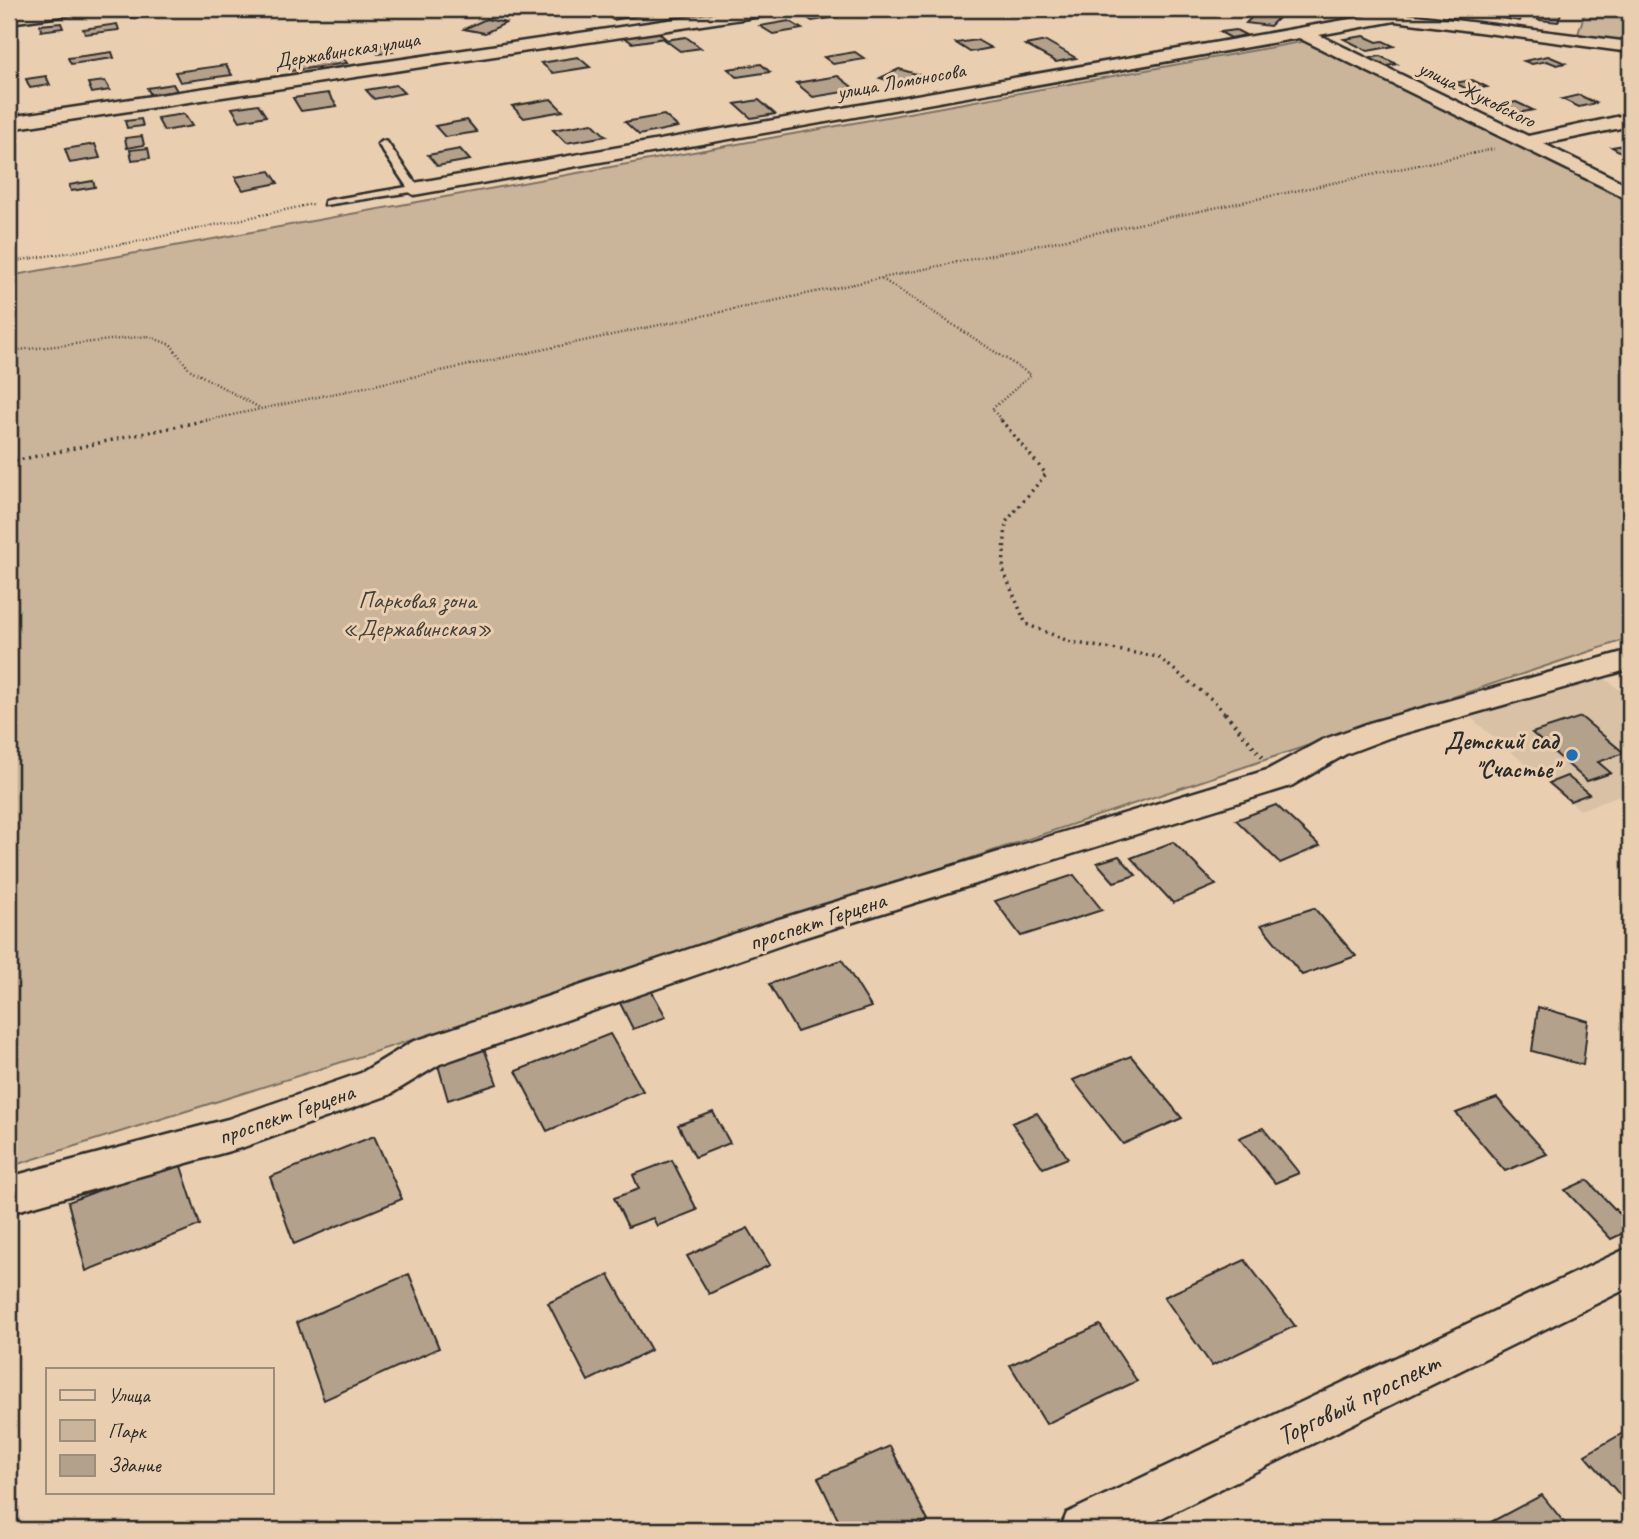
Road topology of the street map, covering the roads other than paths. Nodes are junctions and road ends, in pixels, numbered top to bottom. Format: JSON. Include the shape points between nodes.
{"nodes":[{"id":1,"x":76,"y":9,"type":"edge"},
{"id":2,"x":775,"y":9,"type":"edge"},
{"id":3,"x":1340,"y":9,"type":"edge"},
{"id":4,"x":1423,"y":14,"type":"edge"},
{"id":5,"x":1395,"y":16,"type":"junction"},
{"id":6,"x":9,"y":18,"type":"edge"},
{"id":7,"x":1304,"y":34,"type":"junction"},
{"id":8,"x":1630,"y":47,"type":"edge"},
{"id":9,"x":1630,"y":120,"type":"edge"},
{"id":10,"x":9,"y":123,"type":"edge"},
{"id":11,"x":1524,"y":143,"type":"junction"},
{"id":12,"x":383,"y":144,"type":"dead end"},
{"id":13,"x":414,"y":190,"type":"junction"},
{"id":14,"x":1630,"y":194,"type":"edge"},
{"id":15,"x":329,"y":203,"type":"road end"},
{"id":16,"x":1630,"y":659,"type":"edge"},
{"id":17,"x":9,"y":1195,"type":"edge"},
{"id":18,"x":1630,"y":1266,"type":"edge"},
{"id":19,"x":1085,"y":1530,"type":"edge"}],
"edges":[{"from":1,"to":6,"type":"street"},
{"from":2,"to":10,"type":"street","name":"Державинская улица"},
{"from":3,"to":5,"type":"street"},
{"from":4,"to":5,"type":"street"},
{"from":4,"to":8,"type":"street"},
{"from":5,"to":7,"type":"street","name":"улица Ломоносова"},
{"from":7,"to":11,"type":"street","name":"улица Жуковского"},
{"from":7,"to":13,"type":"street","name":"улица Ломоносова"},
{"from":9,"to":11,"type":"street"},
{"from":11,"to":14,"type":"street","name":"улица Жуковского"},
{"from":12,"to":13,"type":"lane"},
{"from":13,"to":15,"type":"lane"},
{"from":16,"to":17,"type":"street","name":"проспект Герцена","via":[[1380,730],[1334,747],[1279,778],[789,929],[426,1053],[374,1084],[229,1135]]},
{"from":18,"to":19,"type":"street","name":"Торговый проспект"}]}
